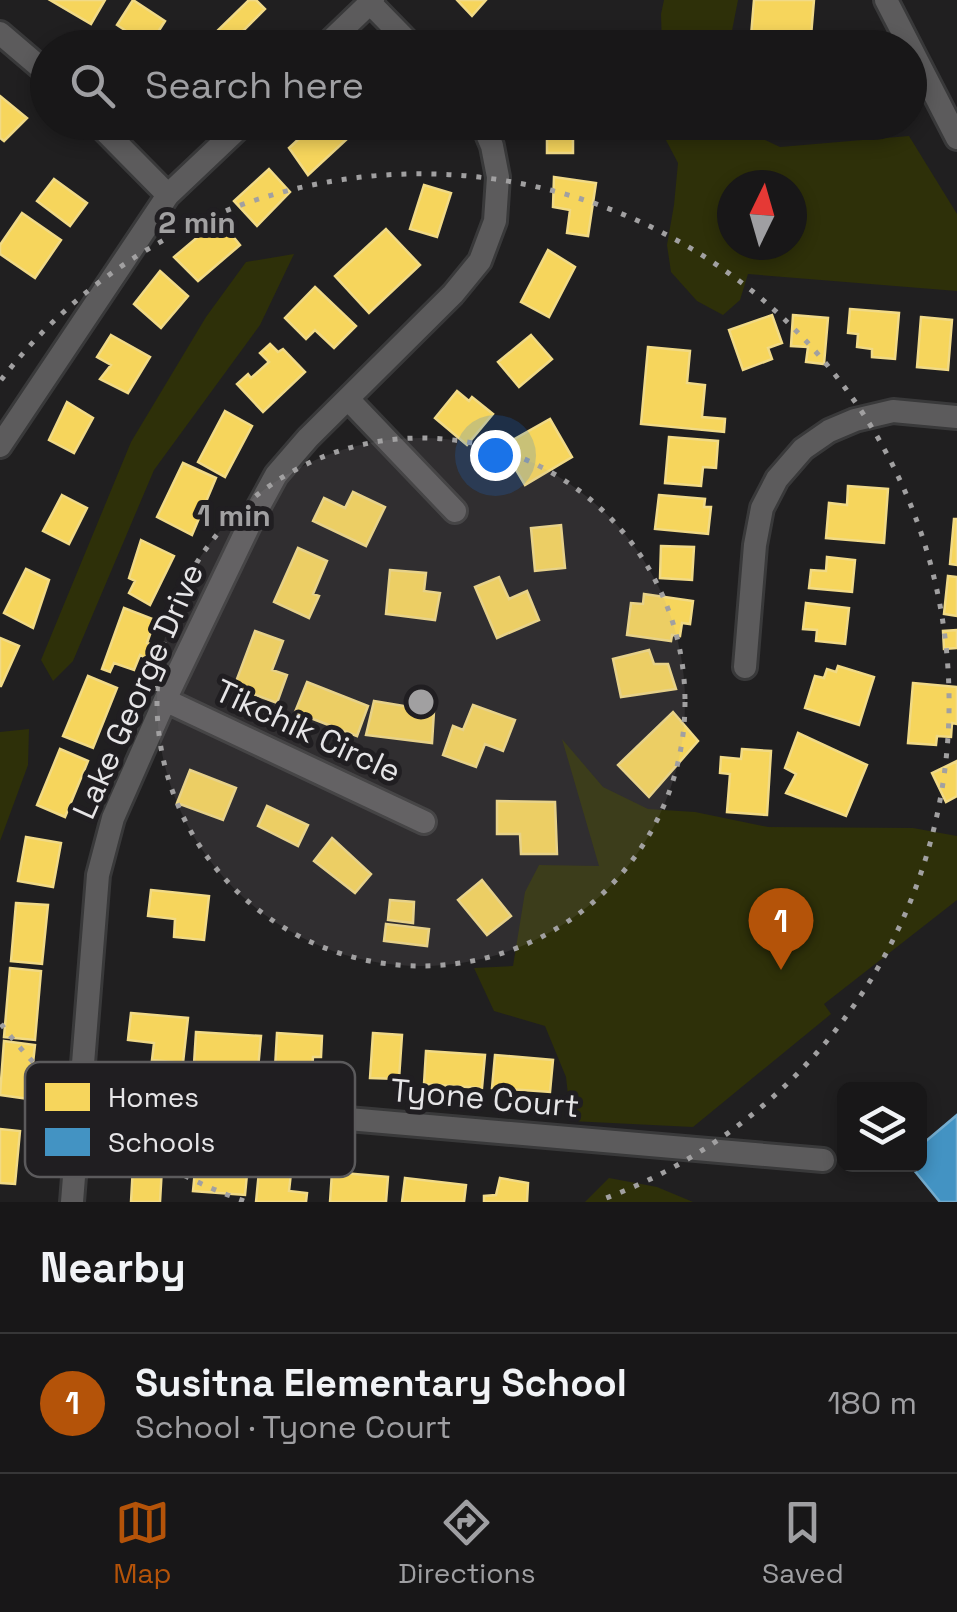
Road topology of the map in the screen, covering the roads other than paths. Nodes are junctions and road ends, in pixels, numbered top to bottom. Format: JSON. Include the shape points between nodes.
{"nodes":[{"id":1,"x":886,"y":0,"type":"edge"},
{"id":2,"x":371,"y":2,"type":"edge"},
{"id":3,"x":342,"y":30,"type":"edge"},
{"id":4,"x":397,"y":30,"type":"edge"},
{"id":5,"x":901,"y":30,"type":"edge"},
{"id":6,"x":0,"y":33,"type":"edge"},
{"id":7,"x":30,"y":59,"type":"edge"},
{"id":8,"x":927,"y":80,"type":"edge"},
{"id":9,"x":957,"y":138,"type":"edge"},
{"id":10,"x":114,"y":140,"type":"edge"},
{"id":11,"x":225,"y":140,"type":"edge"},
{"id":12,"x":490,"y":140,"type":"edge"},
{"id":13,"x":168,"y":195,"type":"junction"},
{"id":14,"x":348,"y":399,"type":"junction"},
{"id":15,"x":957,"y":417,"type":"edge"},
{"id":16,"x":0,"y":446,"type":"edge"},
{"id":17,"x":455,"y":511,"type":"dead end"},
{"id":18,"x":745,"y":666,"type":"dead end"},
{"id":19,"x":164,"y":700,"type":"junction"},
{"id":20,"x":424,"y":822,"type":"dead end"},
{"id":21,"x":84,"y":1062,"type":"edge"},
{"id":22,"x":355,"y":1120,"type":"edge"},
{"id":23,"x":823,"y":1160,"type":"dead end"},
{"id":24,"x":74,"y":1177,"type":"edge"},
{"id":25,"x":72,"y":1202,"type":"edge"}],
"edges":[{"from":1,"to":5,"type":"street"},
{"from":2,"to":3,"type":"street"},
{"from":2,"to":4,"type":"street"},
{"from":6,"to":7,"type":"street"},
{"from":8,"to":9,"type":"street"},
{"from":10,"to":13,"type":"street"},
{"from":11,"to":13,"type":"street"},
{"from":12,"to":14,"type":"street","name":"Lake George Drive","via":[[498,177],[495,221],[480,261]]},
{"from":13,"to":16,"type":"street"},
{"from":14,"to":17,"type":"street"},
{"from":14,"to":19,"type":"street","name":"Lake George Drive","via":[[276,475]]},
{"from":15,"to":18,"type":"street","via":[[894,411],[855,420],[803,449],[777,478],[754,545]]},
{"from":19,"to":20,"type":"street","name":"Tikchik Circle"},
{"from":19,"to":21,"type":"street","name":"Lake George Drive","via":[[112,818],[98,875]]},
{"from":22,"to":23,"type":"street","name":"Tyone Court"},
{"from":24,"to":25,"type":"street","name":"Lake George Drive"}]}
